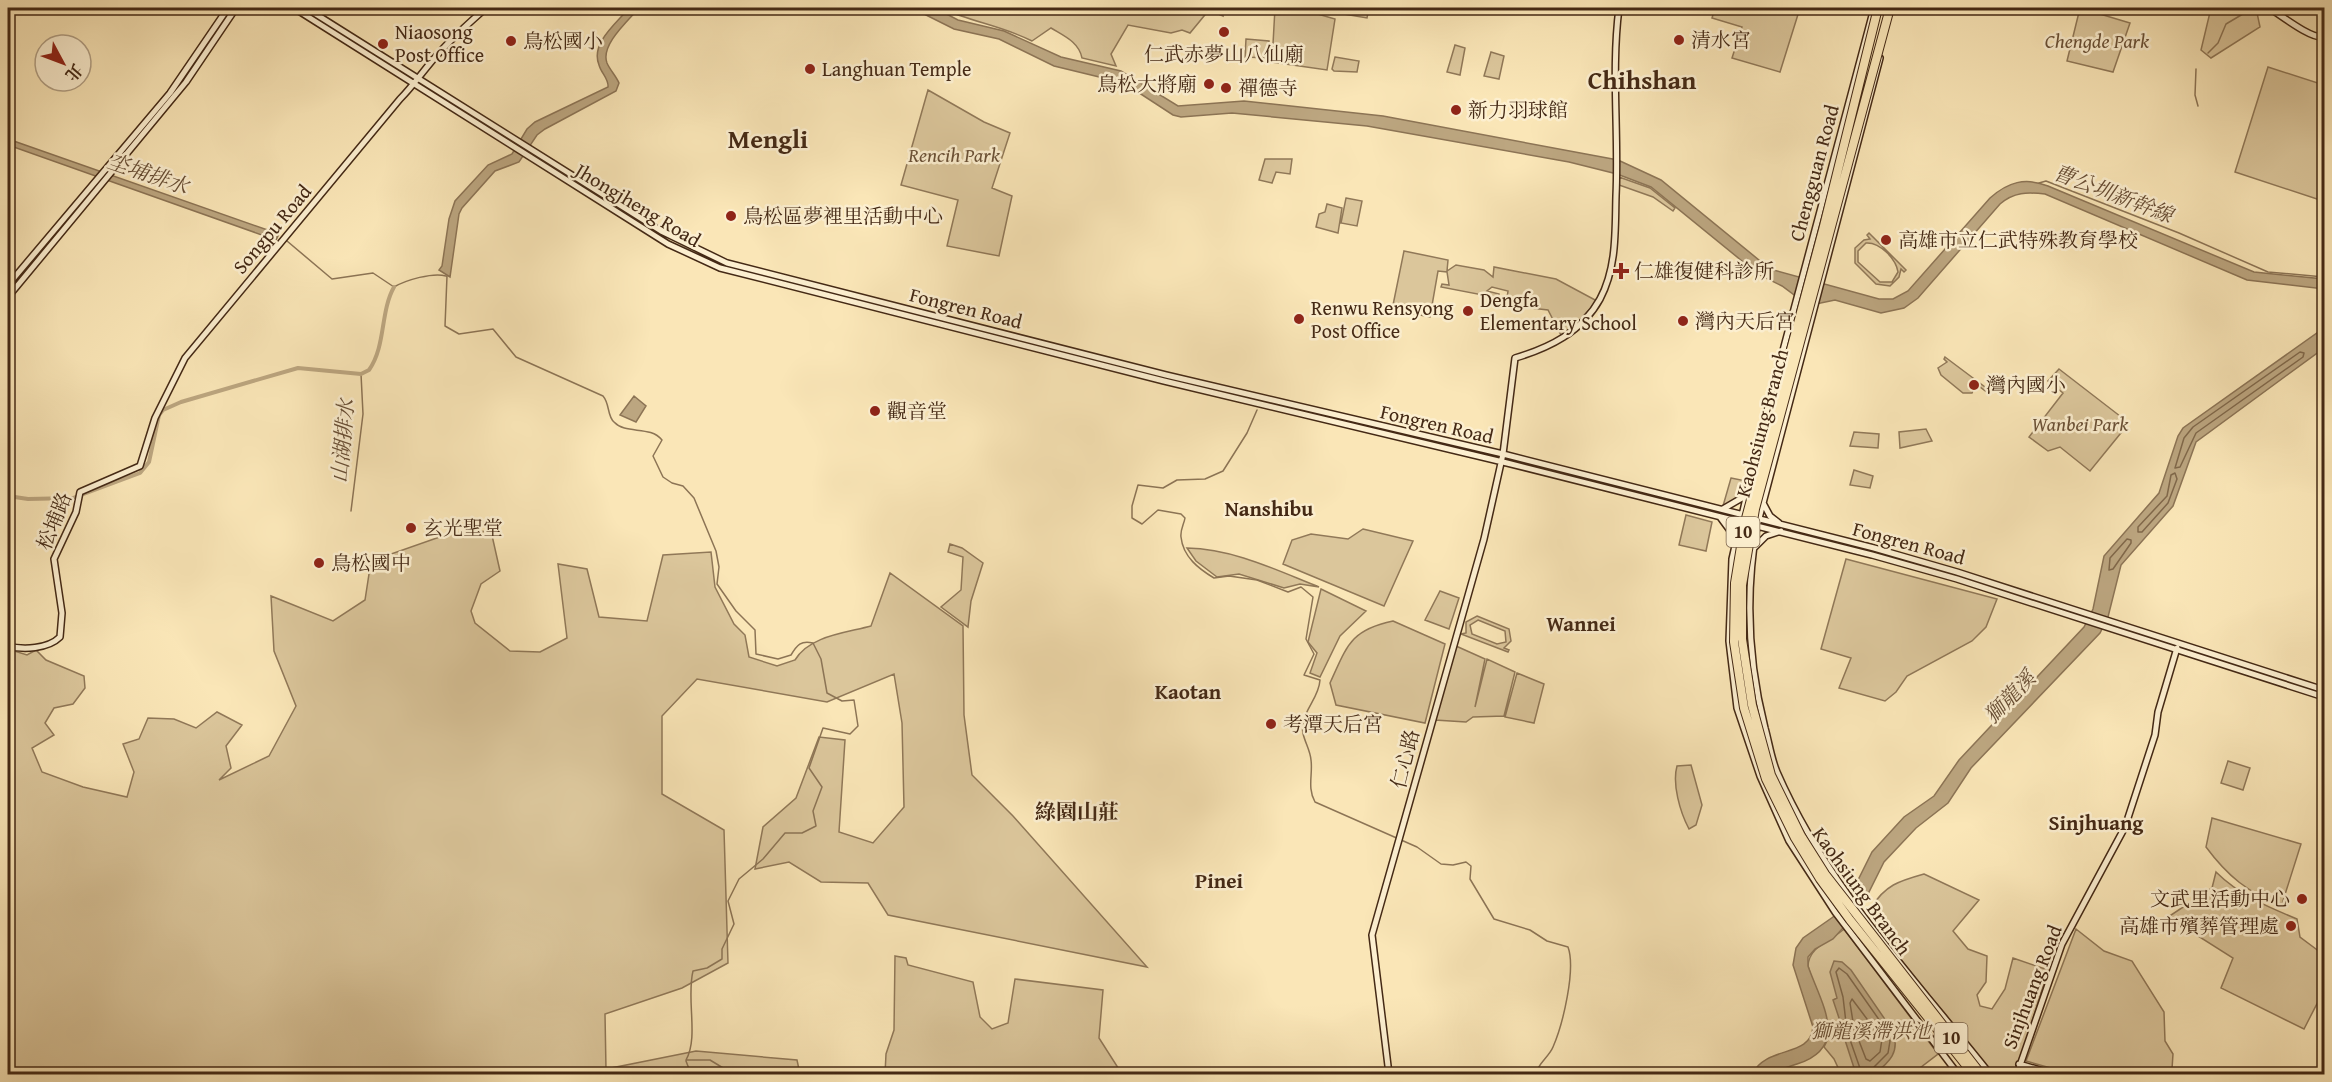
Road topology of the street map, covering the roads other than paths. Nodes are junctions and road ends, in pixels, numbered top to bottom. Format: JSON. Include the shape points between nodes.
{"nodes":[{"id":1,"x":228,"y":8,"type":"edge"},
{"id":2,"x":236,"y":8,"type":"edge"},
{"id":3,"x":294,"y":8,"type":"edge"},
{"id":4,"x":306,"y":8,"type":"edge"},
{"id":5,"x":486,"y":8,"type":"edge"},
{"id":6,"x":1619,"y":8,"type":"edge"},
{"id":7,"x":1876,"y":8,"type":"edge"},
{"id":8,"x":1892,"y":8,"type":"edge"},
{"id":9,"x":2269,"y":8,"type":"edge"},
{"id":10,"x":2325,"y":24,"type":"edge"},
{"id":11,"x":2320,"y":37,"type":"junction"},
{"id":12,"x":2325,"y":65,"type":"edge"},
{"id":13,"x":417,"y":80,"type":"junction"},
{"id":14,"x":145,"y":128,"type":"junction"},
{"id":15,"x":528,"y":152,"type":"junction"},
{"id":16,"x":99,"y":183,"type":"junction"},
{"id":17,"x":776,"y":275,"type":"joint"},
{"id":18,"x":773,"y":282,"type":"joint"},
{"id":19,"x":8,"y":285,"type":"edge"},
{"id":20,"x":8,"y":297,"type":"edge"},
{"id":21,"x":1760,"y":437,"type":"junction"},
{"id":22,"x":1503,"y":454,"type":"junction"},
{"id":23,"x":1502,"y":462,"type":"junction"},
{"id":24,"x":1748,"y":494,"type":"junction"},
{"id":25,"x":80,"y":496,"type":"joint"},
{"id":26,"x":1762,"y":502,"type":"junction"},
{"id":27,"x":1723,"y":509,"type":"junction"},
{"id":28,"x":1719,"y":516,"type":"junction"},
{"id":29,"x":1749,"y":520,"type":"junction"},
{"id":30,"x":1782,"y":528,"type":"junction"},
{"id":31,"x":1737,"y":540,"type":"junction"},
{"id":32,"x":1753,"y":549,"type":"junction"},
{"id":33,"x":1749,"y":603,"type":"junction"},
{"id":34,"x":8,"y":646,"type":"edge"},
{"id":35,"x":2177,"y":647,"type":"junction"},
{"id":36,"x":2325,"y":690,"type":"edge"},
{"id":37,"x":2325,"y":697,"type":"edge"},
{"id":38,"x":1928,"y":1019,"type":"junction"},
{"id":39,"x":1952,"y":1026,"type":"junction"},
{"id":40,"x":1957,"y":1032,"type":"junction"},
{"id":41,"x":1932,"y":1040,"type":"junction"},
{"id":42,"x":1937,"y":1047,"type":"junction"},
{"id":43,"x":2019,"y":1064,"type":"junction"},
{"id":44,"x":1389,"y":1074,"type":"edge"},
{"id":45,"x":1958,"y":1074,"type":"edge"},
{"id":46,"x":1967,"y":1074,"type":"edge"},
{"id":47,"x":1973,"y":1074,"type":"edge"},
{"id":48,"x":1983,"y":1074,"type":"edge"},
{"id":49,"x":1990,"y":1074,"type":"edge"},
{"id":50,"x":2017,"y":1074,"type":"edge"},
{"id":51,"x":2054,"y":1074,"type":"edge"}],
"edges":[{"from":1,"to":14,"type":"street"},
{"from":2,"to":14,"type":"street","via":[[191,75]]},
{"from":3,"to":13,"type":"street"},
{"from":4,"to":13,"type":"street"},
{"from":5,"to":13,"type":"street","name":"Songpu Road","via":[[455,35]]},
{"from":6,"to":22,"type":"street","name":"仁心路","via":[[1615,68],[1616,244],[1611,270],[1602,295],[1567,336],[1542,350],[1515,358]]},
{"from":7,"to":21,"type":"street","name":"Chengguan Road"},
{"from":7,"to":38,"type":"highway","name":"Kaohsiung Branch","number":"10","bridge":true,"via":[[1824,226],[1744,522],[1735,583],[1734,642],[1744,708],[1766,779],[1795,838],[1820,879]]},
{"from":8,"to":26,"type":"street","name":"Chengguan Road"},
{"from":8,"to":48,"type":"highway","name":"Kaohsiung Branch","number":"10","bridge":true,"via":[[1755,508],[1742,585],[1742,639],[1752,705],[1771,775],[1801,836],[1825,874],[1922,1001]]},
{"from":9,"to":11,"type":"street"},
{"from":10,"to":11,"type":"street"},
{"from":11,"to":12,"type":"street"},
{"from":13,"to":15,"type":"street"},
{"from":13,"to":25,"type":"street","name":"Songpu Road","via":[[185,358],[155,418],[142,464]]},
{"from":14,"to":16,"type":"street"},
{"from":15,"to":17,"type":"street","name":"Jhongjheng Road","via":[[701,252]]},
{"from":15,"to":18,"type":"street","name":"Jhongjheng Road","via":[[668,244],[720,268]]},
{"from":16,"to":19,"type":"street"},
{"from":16,"to":20,"type":"street"},
{"from":17,"to":22,"type":"street","name":"Fongren Road","via":[[1166,375]]},
{"from":18,"to":23,"type":"street","name":"Fongren Road"},
{"from":21,"to":24,"type":"street","name":"Chengguan Road"},
{"from":21,"to":29,"type":"street","via":[[1767,453]]},
{"from":22,"to":23,"type":"street","name":"仁心路"},
{"from":22,"to":27,"type":"street","name":"Fongren Road"},
{"from":23,"to":28,"type":"street","name":"Fongren Road"},
{"from":23,"to":44,"type":"street","name":"仁心路","via":[[1484,539],[1372,934]]},
{"from":24,"to":27,"type":"street"},
{"from":24,"to":29,"type":"street","name":"Chengguan Road"},
{"from":25,"to":34,"type":"street","name":"松埔路","via":[[54,559],[62,633],[53,642],[31,648]]},
{"from":26,"to":29,"type":"street","name":"Chengguan Road"},
{"from":26,"to":30,"type":"street"},
{"from":27,"to":29,"type":"street","name":"Fongren Road"},
{"from":28,"to":29,"type":"street","name":"Fongren Road"},
{"from":28,"to":31,"type":"street"},
{"from":29,"to":30,"type":"street","name":"Fongren Road"},
{"from":29,"to":31,"type":"street"},
{"from":29,"to":32,"type":"street"},
{"from":29,"to":33,"type":"street","via":[[1738,589]]},
{"from":30,"to":32,"type":"street"},
{"from":30,"to":35,"type":"street","name":"Fongren Road"},
{"from":30,"to":35,"type":"street","name":"Fongren Road","via":[[1957,572],[2089,613]]},
{"from":31,"to":41,"type":"street","via":[[1729,582],[1729,641],[1737,708],[1760,777],[1789,841],[1835,912]]},
{"from":32,"to":33,"type":"street"},
{"from":33,"to":39,"type":"street","bridge":true,"via":[[1749,637],[1758,700],[1775,769],[1807,834],[1847,896]]},
{"from":35,"to":36,"type":"street"},
{"from":35,"to":37,"type":"street"},
{"from":35,"to":43,"type":"street","name":"Sinjhuang Road","via":[[2155,735],[2125,827],[2062,944]]},
{"from":38,"to":46,"type":"highway","bridge":true},
{"from":38,"to":47,"type":"highway","name":"Kaohsiung Branch","number":"10","bridge":true},
{"from":39,"to":40,"type":"street"},
{"from":39,"to":41,"type":"street"},
{"from":40,"to":42,"type":"street"},
{"from":40,"to":49,"type":"street"},
{"from":41,"to":42,"type":"street"},
{"from":42,"to":45,"type":"street"},
{"from":43,"to":50,"type":"street","name":"Sinjhuang Road"},
{"from":43,"to":51,"type":"street"}]}
